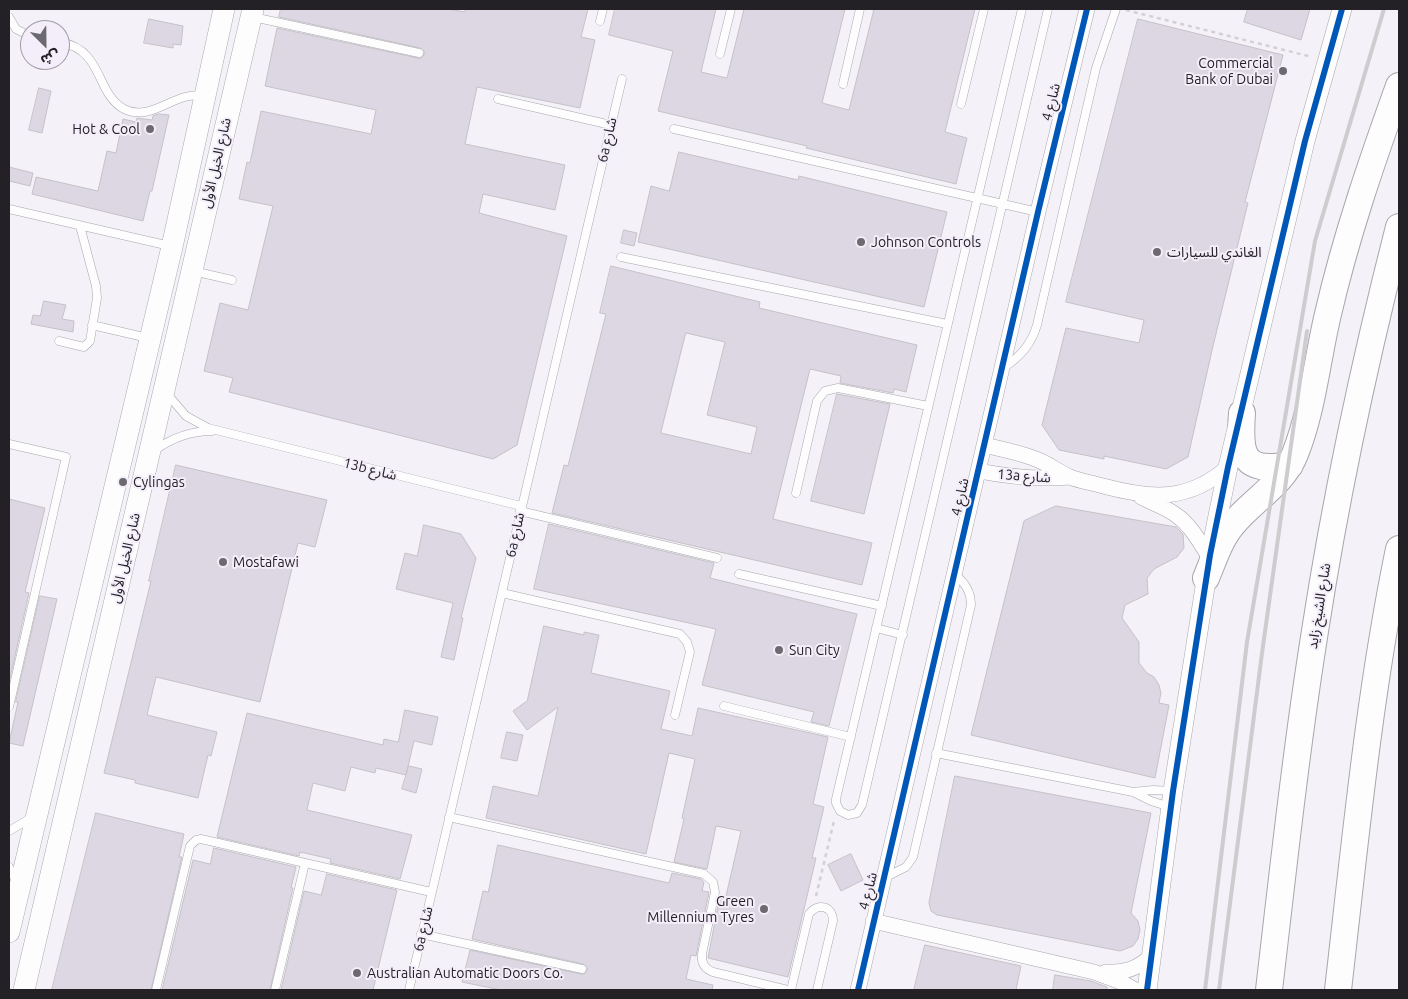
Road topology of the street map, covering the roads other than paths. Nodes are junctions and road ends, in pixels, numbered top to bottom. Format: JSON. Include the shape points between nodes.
{"nodes":[{"id":1,"x":212,"y":9,"type":"edge"},
{"id":2,"x":224,"y":9,"type":"edge"},
{"id":3,"x":602,"y":9,"type":"edge"},
{"id":4,"x":730,"y":9,"type":"edge"},
{"id":5,"x":860,"y":9,"type":"edge"},
{"id":6,"x":984,"y":9,"type":"edge"},
{"id":7,"x":1022,"y":9,"type":"edge"},
{"id":8,"x":1048,"y":9,"type":"edge"},
{"id":9,"x":1087,"y":9,"type":"edge"},
{"id":10,"x":1116,"y":9,"type":"edge"},
{"id":11,"x":1342,"y":9,"type":"edge"},
{"id":12,"x":252,"y":13,"type":"edge"},
{"id":13,"x":9,"y":18,"type":"edge"},
{"id":14,"x":600,"y":21,"type":"dead end"},
{"id":15,"x":20,"y":31,"type":"edge"},
{"id":16,"x":218,"y":37,"type":"junction"},
{"id":17,"x":70,"y":45,"type":"edge"},
{"id":18,"x":419,"y":53,"type":"dead end"},
{"id":19,"x":720,"y":54,"type":"dead end"},
{"id":20,"x":622,"y":79,"type":"dead end"},
{"id":21,"x":843,"y":84,"type":"dead end"},
{"id":22,"x":1399,"y":86,"type":"edge"},
{"id":23,"x":205,"y":97,"type":"junction"},
{"id":24,"x":498,"y":99,"type":"dead end"},
{"id":25,"x":961,"y":104,"type":"dead end"},
{"id":26,"x":611,"y":125,"type":"junction"},
{"id":27,"x":674,"y":129,"type":"dead end"},
{"id":28,"x":976,"y":198,"type":"junction"},
{"id":29,"x":1003,"y":204,"type":"junction"},
{"id":30,"x":9,"y":209,"type":"edge"},
{"id":31,"x":1038,"y":212,"type":"junction"},
{"id":32,"x":80,"y":226,"type":"junction"},
{"id":33,"x":1399,"y":227,"type":"edge"},
{"id":34,"x":172,"y":247,"type":"junction"},
{"id":35,"x":621,"y":257,"type":"dead end"},
{"id":36,"x":191,"y":271,"type":"junction"},
{"id":37,"x":232,"y":280,"type":"dead end"},
{"id":38,"x":947,"y":324,"type":"junction"},
{"id":39,"x":92,"y":325,"type":"junction"},
{"id":40,"x":150,"y":338,"type":"junction"},
{"id":41,"x":59,"y":341,"type":"dead end"},
{"id":42,"x":1002,"y":368,"type":"junction"},
{"id":43,"x":163,"y":388,"type":"junction"},
{"id":44,"x":928,"y":406,"type":"junction"},
{"id":45,"x":1242,"y":413,"type":"junction"},
{"id":46,"x":219,"y":432,"type":"junction"},
{"id":47,"x":9,"y":444,"type":"edge"},
{"id":48,"x":984,"y":445,"type":"junction"},
{"id":49,"x":150,"y":453,"type":"junction"},
{"id":50,"x":1290,"y":465,"type":"junction"},
{"id":51,"x":1228,"y":467,"type":"junction"},
{"id":52,"x":978,"y":472,"type":"junction"},
{"id":53,"x":1070,"y":477,"type":"junction"},
{"id":54,"x":796,"y":493,"type":"dead end"},
{"id":55,"x":1132,"y":494,"type":"junction"},
{"id":56,"x":520,"y":508,"type":"junction"},
{"id":57,"x":1399,"y":548,"type":"edge"},
{"id":58,"x":717,"y":558,"type":"dead end"},
{"id":59,"x":1208,"y":568,"type":"junction"},
{"id":60,"x":739,"y":574,"type":"dead end"},
{"id":61,"x":955,"y":575,"type":"junction"},
{"id":62,"x":502,"y":593,"type":"junction"},
{"id":63,"x":882,"y":606,"type":"junction"},
{"id":64,"x":876,"y":628,"type":"junction"},
{"id":65,"x":902,"y":634,"type":"junction"},
{"id":66,"x":724,"y":706,"type":"dead end"},
{"id":67,"x":9,"y":707,"type":"edge"},
{"id":68,"x":675,"y":715,"type":"dead end"},
{"id":69,"x":851,"y":738,"type":"junction"},
{"id":70,"x":936,"y":753,"type":"junction"},
{"id":71,"x":1133,"y":792,"type":"junction"},
{"id":72,"x":1172,"y":799,"type":"junction"},
{"id":73,"x":37,"y":813,"type":"junction"},
{"id":74,"x":449,"y":817,"type":"junction"},
{"id":75,"x":9,"y":831,"type":"edge"},
{"id":76,"x":305,"y":863,"type":"junction"},
{"id":77,"x":9,"y":867,"type":"edge"},
{"id":78,"x":884,"y":878,"type":"junction"},
{"id":79,"x":19,"y":888,"type":"junction"},
{"id":80,"x":431,"y":892,"type":"junction"},
{"id":81,"x":873,"y":921,"type":"junction"},
{"id":82,"x":9,"y":932,"type":"edge"},
{"id":83,"x":421,"y":934,"type":"junction"},
{"id":84,"x":1151,"y":956,"type":"junction"},
{"id":85,"x":582,"y":970,"type":"dead end"},
{"id":86,"x":1094,"y":972,"type":"junction"},
{"id":87,"x":861,"y":987,"type":"edge"},
{"id":88,"x":24,"y":990,"type":"edge"},
{"id":89,"x":156,"y":990,"type":"edge"},
{"id":90,"x":276,"y":990,"type":"edge"},
{"id":91,"x":408,"y":990,"type":"edge"},
{"id":92,"x":790,"y":990,"type":"edge"},
{"id":93,"x":817,"y":990,"type":"edge"},
{"id":94,"x":1135,"y":990,"type":"edge"},
{"id":95,"x":1147,"y":990,"type":"edge"},
{"id":96,"x":1269,"y":990,"type":"edge"},
{"id":97,"x":1338,"y":990,"type":"edge"}],
"edges":[{"from":1,"to":16,"type":"main road"},
{"from":2,"to":16,"type":"main road","name":"شارع الخيل الأول"},
{"from":3,"to":14,"type":"lane"},
{"from":4,"to":19,"type":"lane"},
{"from":5,"to":21,"type":"lane"},
{"from":6,"to":25,"type":"lane"},
{"from":7,"to":28,"type":"lane"},
{"from":8,"to":29,"type":"lane"},
{"from":9,"to":31,"type":"street","name":"شارع 4"},
{"from":10,"to":42,"type":"lane","via":[[1096,68],[1037,325],[1024,350]]},
{"from":11,"to":45,"type":"street","via":[[1305,141]]},
{"from":12,"to":18,"type":"lane"},
{"from":12,"to":36,"type":"main road","name":"شارع الخيل الأول"},
{"from":13,"to":15,"type":"lane"},
{"from":16,"to":23,"type":"main road","name":"شارع الخيل الأول"},
{"from":17,"to":23,"type":"lane","via":[[91,60],[114,102],[128,110],[144,113],[186,96]]},
{"from":20,"to":26,"type":"lane","name":"6a شارع"},
{"from":22,"to":50,"type":"highway","via":[[1339,270],[1305,422]]},
{"from":23,"to":34,"type":"main road","name":"شارع الخيل الأول"},
{"from":24,"to":26,"type":"lane"},
{"from":26,"to":56,"type":"lane","name":"6a شارع"},
{"from":27,"to":28,"type":"lane"},
{"from":28,"to":29,"type":"lane"},
{"from":28,"to":38,"type":"lane"},
{"from":29,"to":31,"type":"lane"},
{"from":29,"to":65,"type":"lane"},
{"from":30,"to":32,"type":"lane"},
{"from":31,"to":42,"type":"street","name":"شارع 4"},
{"from":32,"to":34,"type":"lane"},
{"from":32,"to":39,"type":"lane","via":[[96,286]]},
{"from":33,"to":96,"type":"highway","name":"شارع الشيخ زايد","via":[[1350,439],[1316,620]]},
{"from":34,"to":40,"type":"main road","name":"شارع الخيل الأول"},
{"from":35,"to":38,"type":"lane"},
{"from":36,"to":37,"type":"lane"},
{"from":36,"to":43,"type":"main road","name":"شارع الخيل الأول"},
{"from":38,"to":44,"type":"lane"},
{"from":39,"to":40,"type":"lane"},
{"from":39,"to":41,"type":"lane","via":[[86,346]]},
{"from":40,"to":73,"type":"main road","name":"شارع الخيل الأول"},
{"from":42,"to":48,"type":"street","name":"شارع 4"},
{"from":43,"to":46,"type":"lane","name":"13b شارع","via":[[186,416]]},
{"from":43,"to":49,"type":"main road","name":"شارع الخيل الأول"},
{"from":44,"to":54,"type":"lane","via":[[838,388],[825,391],[817,401]]},
{"from":44,"to":63,"type":"lane"},
{"from":45,"to":50,"type":"highway","via":[[1242,446],[1248,460],[1264,468]]},
{"from":45,"to":51,"type":"street"},
{"from":46,"to":49,"type":"lane","name":"13b شارع","via":[[183,436]]},
{"from":46,"to":56,"type":"lane","name":"13b شارع"},
{"from":47,"to":67,"type":"lane","via":[[66,458]]},
{"from":48,"to":52,"type":"street","name":"شارع 4"},
{"from":48,"to":53,"type":"street","name":"13a شارع","via":[[1034,458]]},
{"from":49,"to":88,"type":"main road","name":"شارع الخيل الأول"},
{"from":50,"to":59,"type":"highway","via":[[1226,532]]},
{"from":51,"to":55,"type":"street","name":"13a شارع","via":[[1204,485],[1181,493]]},
{"from":51,"to":59,"type":"street"},
{"from":52,"to":53,"type":"street","name":"13a شارع","via":[[1016,478]]},
{"from":52,"to":61,"type":"street","name":"شارع 4"},
{"from":53,"to":55,"type":"street","name":"13a شارع"},
{"from":55,"to":59,"type":"street","name":"13a شارع","via":[[1178,516],[1190,528]]},
{"from":56,"to":58,"type":"lane","name":"13b شارع"},
{"from":56,"to":62,"type":"lane","name":"6a شارع"},
{"from":57,"to":97,"type":"highway","via":[[1369,725]]},
{"from":59,"to":72,"type":"street"},
{"from":60,"to":63,"type":"lane"},
{"from":61,"to":70,"type":"lane","via":[[966,584],[971,605]]},
{"from":61,"to":78,"type":"street","name":"شارع 4"},
{"from":62,"to":68,"type":"lane","via":[[680,634],[690,652]]},
{"from":62,"to":74,"type":"lane","name":"6a شارع"},
{"from":63,"to":64,"type":"lane"},
{"from":64,"to":65,"type":"lane"},
{"from":64,"to":69,"type":"lane"},
{"from":65,"to":69,"type":"lane","via":[[862,805],[857,812],[848,815],[840,812],[836,799]]},
{"from":66,"to":69,"type":"lane"},
{"from":70,"to":71,"type":"lane"},
{"from":70,"to":78,"type":"lane","via":[[913,856],[906,868]]},
{"from":71,"to":72,"type":"lane","via":[[1153,790]]},
{"from":71,"to":72,"type":"lane","via":[[1150,802]]},
{"from":72,"to":84,"type":"street"},
{"from":73,"to":75,"type":"lane"},
{"from":73,"to":79,"type":"main road","name":"شارع الخيل الأول"},
{"from":74,"to":80,"type":"lane","name":"6a شارع"},
{"from":74,"to":92,"type":"lane","via":[[704,874],[713,882],[715,892],[702,963],[714,972]]},
{"from":76,"to":80,"type":"lane"},
{"from":76,"to":89,"type":"lane","via":[[201,839],[193,842]]},
{"from":76,"to":90,"type":"lane"},
{"from":77,"to":79,"type":"lane"},
{"from":78,"to":81,"type":"street","name":"شارع 4"},
{"from":79,"to":82,"type":"main road","name":"شارع الخيل الأول"},
{"from":80,"to":83,"type":"lane","name":"6a شارع"},
{"from":81,"to":86,"type":"street"},
{"from":81,"to":87,"type":"street","name":"شارع 4"},
{"from":83,"to":85,"type":"lane"},
{"from":83,"to":91,"type":"lane","name":"6a شارع"},
{"from":84,"to":86,"type":"street","via":[[1131,970]]},
{"from":84,"to":95,"type":"street"},
{"from":86,"to":94,"type":"street"},
{"from":92,"to":93,"type":"lane","via":[[809,914],[818,906],[830,910],[833,921]]}]}
